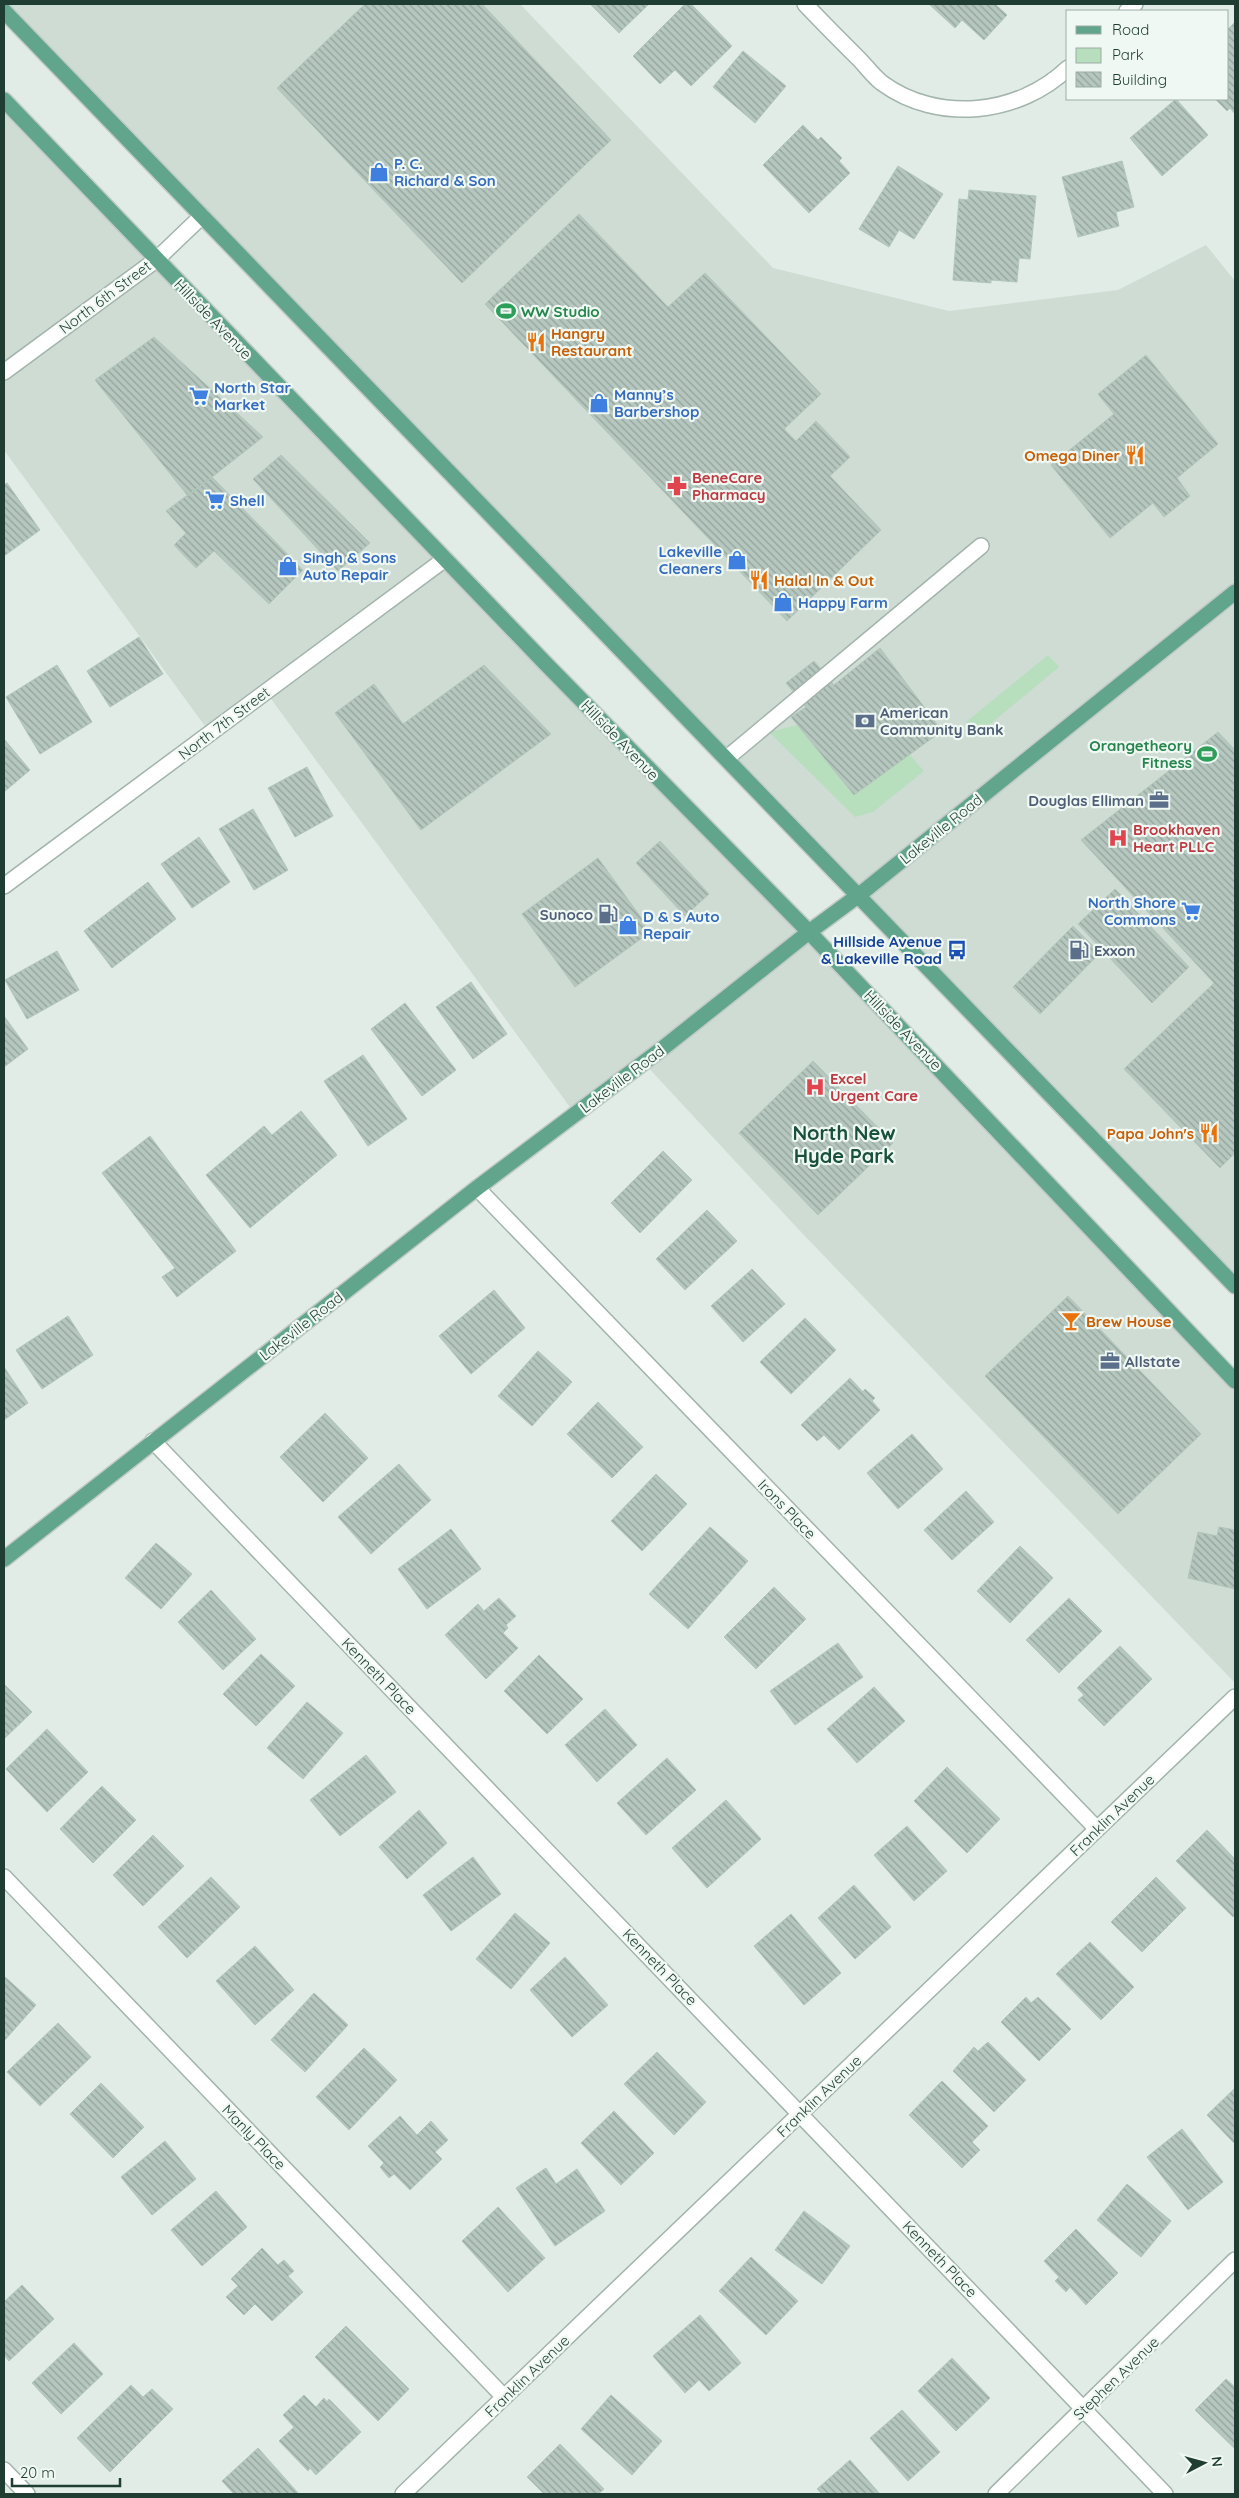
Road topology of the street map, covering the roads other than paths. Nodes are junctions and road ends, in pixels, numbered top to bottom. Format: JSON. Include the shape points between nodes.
{"nodes":[{"id":1,"x":804,"y":4,"type":"edge"},
{"id":2,"x":4,"y":11,"type":"edge"},
{"id":3,"x":1066,"y":70,"type":"edge"},
{"id":4,"x":4,"y":100,"type":"edge"},
{"id":5,"x":202,"y":216,"type":"junction"},
{"id":6,"x":156,"y":260,"type":"junction"},
{"id":7,"x":4,"y":372,"type":"edge"},
{"id":8,"x":981,"y":546,"type":"dead end"},
{"id":9,"x":445,"y":559,"type":"junction"},
{"id":10,"x":1235,"y":592,"type":"edge"},
{"id":11,"x":727,"y":758,"type":"junction"},
{"id":12,"x":4,"y":886,"type":"edge"},
{"id":13,"x":859,"y":895,"type":"junction"},
{"id":14,"x":809,"y":932,"type":"junction"},
{"id":15,"x":477,"y":1188,"type":"junction"},
{"id":16,"x":1235,"y":1286,"type":"edge"},
{"id":17,"x":1235,"y":1381,"type":"edge"},
{"id":18,"x":153,"y":1441,"type":"junction"},
{"id":19,"x":4,"y":1559,"type":"edge"},
{"id":20,"x":1235,"y":1697,"type":"edge"},
{"id":21,"x":1097,"y":1829,"type":"junction"},
{"id":22,"x":4,"y":1877,"type":"edge"},
{"id":23,"x":801,"y":2114,"type":"junction"},
{"id":24,"x":1235,"y":2260,"type":"edge"},
{"id":25,"x":504,"y":2397,"type":"junction"},
{"id":26,"x":1084,"y":2409,"type":"junction"},
{"id":27,"x":4,"y":2470,"type":"edge"},
{"id":28,"x":27,"y":2494,"type":"edge"},
{"id":29,"x":403,"y":2494,"type":"edge"},
{"id":30,"x":996,"y":2494,"type":"edge"},
{"id":31,"x":1165,"y":2494,"type":"edge"}],
"edges":[{"from":1,"to":3,"type":"street","via":[[881,82],[904,96],[949,110],[996,106],[1021,99]]},
{"from":2,"to":5,"type":"main road"},
{"from":4,"to":6,"type":"main road","name":"Hillside Avenue"},
{"from":5,"to":6,"type":"street","name":"North 6th Street"},
{"from":5,"to":11,"type":"main road"},
{"from":6,"to":7,"type":"street","name":"North 6th Street"},
{"from":6,"to":9,"type":"main road","name":"Hillside Avenue"},
{"from":8,"to":11,"type":"street"},
{"from":9,"to":12,"type":"street","name":"North 7th Street"},
{"from":9,"to":14,"type":"main road","name":"Hillside Avenue"},
{"from":10,"to":13,"type":"main road","name":"Lakeville Road"},
{"from":11,"to":13,"type":"main road"},
{"from":13,"to":14,"type":"main road","name":"Lakeville Road"},
{"from":13,"to":16,"type":"main road"},
{"from":14,"to":15,"type":"main road","name":"Lakeville Road","via":[[671,1042]]},
{"from":14,"to":17,"type":"main road","name":"Hillside Avenue"},
{"from":15,"to":18,"type":"main road","name":"Lakeville Road"},
{"from":15,"to":21,"type":"street","name":"Irons Place"},
{"from":18,"to":19,"type":"main road","name":"Lakeville Road"},
{"from":18,"to":23,"type":"street","name":"Kenneth Place"},
{"from":20,"to":21,"type":"street","name":"Franklin Avenue"},
{"from":21,"to":23,"type":"street","name":"Franklin Avenue"},
{"from":22,"to":25,"type":"street","name":"Manly Place"},
{"from":23,"to":25,"type":"street","name":"Franklin Avenue"},
{"from":23,"to":26,"type":"street","name":"Kenneth Place"},
{"from":24,"to":26,"type":"street","name":"Stephen Avenue"},
{"from":25,"to":29,"type":"street","name":"Franklin Avenue"},
{"from":26,"to":30,"type":"street","name":"Stephen Avenue"},
{"from":26,"to":31,"type":"street","name":"Kenneth Place"},
{"from":27,"to":28,"type":"street"}]}
